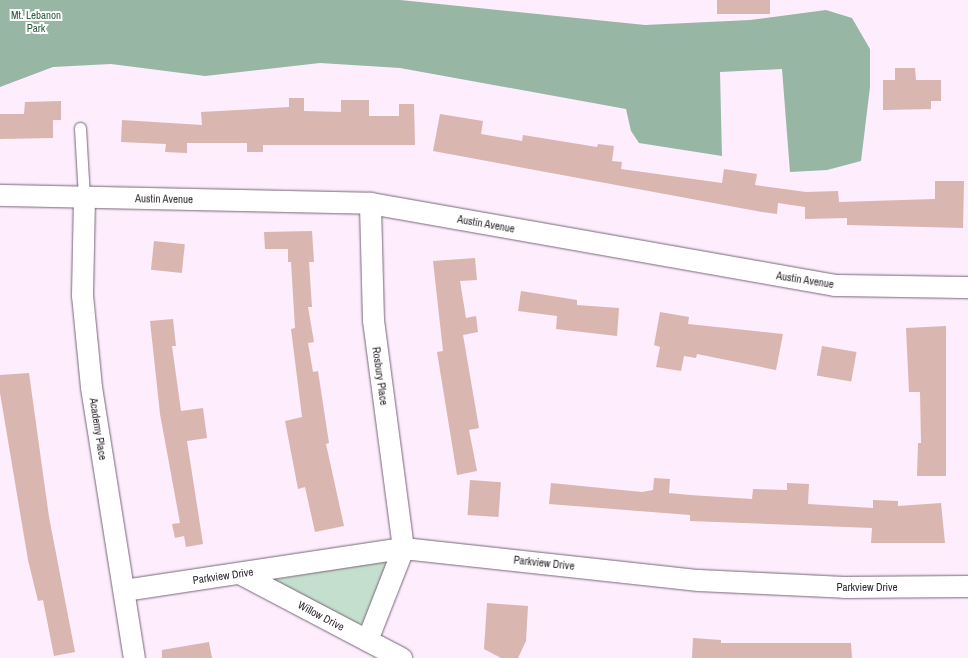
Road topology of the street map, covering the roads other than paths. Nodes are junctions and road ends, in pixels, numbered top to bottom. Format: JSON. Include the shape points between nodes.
{"nodes":[{"id":1,"x":80,"y":128,"type":"dead end"},
{"id":2,"x":0,"y":195,"type":"edge"},
{"id":3,"x":84,"y":198,"type":"junction"},
{"id":4,"x":370,"y":203,"type":"junction"},
{"id":5,"x":968,"y":287,"type":"edge"},
{"id":6,"x":404,"y":548,"type":"junction"},
{"id":7,"x":241,"y":574,"type":"junction"},
{"id":8,"x":968,"y":586,"type":"edge"},
{"id":9,"x":124,"y":590,"type":"junction"},
{"id":10,"x":367,"y":640,"type":"junction"},
{"id":11,"x":134,"y":658,"type":"edge"},
{"id":12,"x":401,"y":658,"type":"edge"}],
"edges":[{"from":1,"to":3,"type":"lane"},
{"from":2,"to":3,"type":"street","name":"Austin Avenue"},
{"from":3,"to":4,"type":"street","name":"Austin Avenue"},
{"from":3,"to":9,"type":"street","name":"Academy Place","via":[[82,294],[91,387]]},
{"from":4,"to":5,"type":"street","name":"Austin Avenue","via":[[834,285]]},
{"from":4,"to":6,"type":"street","name":"Rosbury Place","via":[[373,320]]},
{"from":6,"to":7,"type":"street","name":"Parkview Drive"},
{"from":6,"to":8,"type":"street","name":"Parkview Drive","via":[[698,580],[844,587]]},
{"from":6,"to":10,"type":"street"},
{"from":7,"to":9,"type":"street","name":"Parkview Drive"},
{"from":7,"to":10,"type":"street","name":"Willow Drive"},
{"from":9,"to":11,"type":"street","name":"Academy Place"},
{"from":10,"to":12,"type":"street","name":"Willow Drive"}]}
